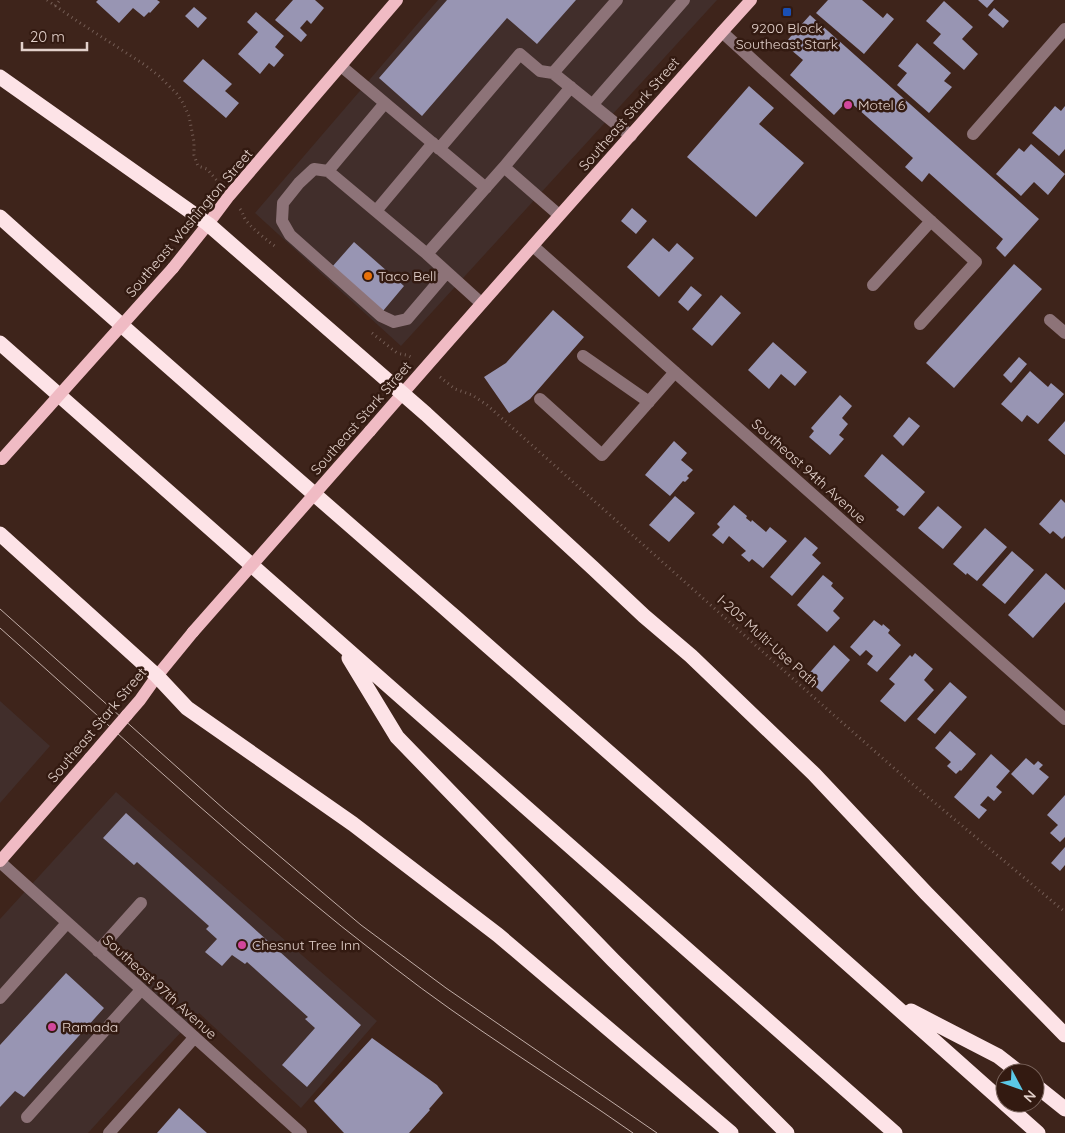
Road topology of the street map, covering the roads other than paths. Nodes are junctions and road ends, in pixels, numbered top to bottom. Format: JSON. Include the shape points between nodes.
{"nodes":[{"id":1,"x":397,"y":0,"type":"edge"},
{"id":2,"x":617,"y":0,"type":"edge"},
{"id":3,"x":684,"y":0,"type":"edge"},
{"id":4,"x":751,"y":0,"type":"edge"},
{"id":5,"x":1065,"y":29,"type":"edge"},
{"id":6,"x":722,"y":32,"type":"junction"},
{"id":7,"x":341,"y":66,"type":"junction"},
{"id":8,"x":553,"y":72,"type":"junction"},
{"id":9,"x":0,"y":77,"type":"edge"},
{"id":10,"x":572,"y":87,"type":"junction"},
{"id":11,"x":385,"y":103,"type":"junction"},
{"id":12,"x":593,"y":104,"type":"junction"},
{"id":13,"x":973,"y":134,"type":"dead end"},
{"id":14,"x":631,"y":136,"type":"junction"},
{"id":15,"x":436,"y":146,"type":"junction"},
{"id":16,"x":504,"y":167,"type":"junction"},
{"id":17,"x":328,"y":171,"type":"junction"},
{"id":18,"x":486,"y":188,"type":"junction"},
{"id":19,"x":376,"y":211,"type":"junction"},
{"id":20,"x":560,"y":215,"type":"junction"},
{"id":21,"x":0,"y":217,"type":"edge"},
{"id":22,"x":931,"y":221,"type":"junction"},
{"id":23,"x":208,"y":224,"type":"junction"},
{"id":24,"x":533,"y":246,"type":"junction"},
{"id":25,"x":427,"y":254,"type":"junction"},
{"id":26,"x":447,"y":272,"type":"junction"},
{"id":27,"x":873,"y":286,"type":"dead end"},
{"id":28,"x":481,"y":303,"type":"junction"},
{"id":29,"x":1050,"y":320,"type":"dead end"},
{"id":30,"x":920,"y":324,"type":"dead end"},
{"id":31,"x":1065,"y":333,"type":"edge"},
{"id":32,"x":0,"y":343,"type":"edge"},
{"id":33,"x":583,"y":356,"type":"dead end"},
{"id":34,"x":675,"y":372,"type":"junction"},
{"id":35,"x":402,"y":394,"type":"junction"},
{"id":36,"x":540,"y":399,"type":"dead end"},
{"id":37,"x":649,"y":402,"type":"junction"},
{"id":38,"x":1,"y":460,"type":"edge"},
{"id":39,"x":0,"y":534,"type":"edge"},
{"id":40,"x":342,"y":645,"type":"junction"},
{"id":41,"x":157,"y":676,"type":"junction"},
{"id":42,"x":1065,"y":719,"type":"edge"},
{"id":43,"x":0,"y":862,"type":"edge"},
{"id":44,"x":141,"y":903,"type":"dead end"},
{"id":45,"x":68,"y":923,"type":"junction"},
{"id":46,"x":98,"y":951,"type":"junction"},
{"id":47,"x":141,"y":990,"type":"junction"},
{"id":48,"x":0,"y":998,"type":"edge"},
{"id":49,"x":892,"y":1002,"type":"junction"},
{"id":50,"x":1065,"y":1035,"type":"edge"},
{"id":51,"x":194,"y":1038,"type":"junction"},
{"id":52,"x":1007,"y":1063,"type":"edge"},
{"id":53,"x":1045,"y":1093,"type":"edge"},
{"id":54,"x":1065,"y":1109,"type":"edge"},
{"id":55,"x":27,"y":1117,"type":"dead end"},
{"id":56,"x":109,"y":1133,"type":"edge"},
{"id":57,"x":301,"y":1133,"type":"edge"},
{"id":58,"x":731,"y":1133,"type":"edge"},
{"id":59,"x":787,"y":1133,"type":"edge"},
{"id":60,"x":895,"y":1133,"type":"edge"},
{"id":61,"x":1038,"y":1133,"type":"edge"}],
"edges":[{"from":1,"to":7,"type":"main road","name":"Southeast Washington Street"},
{"from":2,"to":8,"type":"street"},
{"from":3,"to":12,"type":"street"},
{"from":4,"to":6,"type":"main road","name":"Southeast Stark Street"},
{"from":5,"to":13,"type":"street"},
{"from":6,"to":14,"type":"main road","name":"Southeast Stark Street"},
{"from":6,"to":22,"type":"street"},
{"from":7,"to":11,"type":"street"},
{"from":7,"to":23,"type":"main road","name":"Southeast Washington Street"},
{"from":8,"to":10,"type":"street"},
{"from":8,"to":15,"type":"street","via":[[540,71],[520,54]]},
{"from":9,"to":23,"type":"highway"},
{"from":10,"to":12,"type":"street"},
{"from":10,"to":16,"type":"street"},
{"from":11,"to":15,"type":"street"},
{"from":11,"to":17,"type":"street"},
{"from":12,"to":14,"type":"street"},
{"from":14,"to":20,"type":"main road","name":"Southeast Stark Street"},
{"from":15,"to":18,"type":"street"},
{"from":15,"to":19,"type":"street"},
{"from":16,"to":18,"type":"street"},
{"from":16,"to":20,"type":"street"},
{"from":17,"to":19,"type":"street"},
{"from":17,"to":26,"type":"street","via":[[314,169],[299,183],[283,204],[282,221],[290,235],[381,316],[394,322],[407,319]]},
{"from":18,"to":25,"type":"street"},
{"from":19,"to":25,"type":"street"},
{"from":20,"to":24,"type":"main road","name":"Southeast Stark Street"},
{"from":21,"to":49,"type":"highway"},
{"from":22,"to":27,"type":"street"},
{"from":22,"to":30,"type":"street","via":[[976,262]]},
{"from":23,"to":35,"type":"highway"},
{"from":23,"to":38,"type":"main road","name":"Southeast Washington Street","bridge":true,"via":[[173,268]]},
{"from":24,"to":28,"type":"main road","name":"Southeast Stark Street"},
{"from":24,"to":34,"type":"street","name":"Southeast 94th Avenue"},
{"from":25,"to":26,"type":"street"},
{"from":26,"to":28,"type":"street"},
{"from":28,"to":35,"type":"main road","name":"Southeast Stark Street"},
{"from":29,"to":31,"type":"street"},
{"from":32,"to":40,"type":"highway"},
{"from":33,"to":37,"type":"street"},
{"from":34,"to":37,"type":"street"},
{"from":34,"to":42,"type":"street","name":"Southeast 94th Avenue"},
{"from":35,"to":41,"type":"main road","name":"Southeast Stark Street","bridge":true},
{"from":35,"to":50,"type":"highway","via":[[691,656],[814,774]]},
{"from":36,"to":37,"type":"street","via":[[602,455]]},
{"from":39,"to":41,"type":"highway"},
{"from":40,"to":59,"type":"highway","via":[[397,737],[613,960]]},
{"from":40,"to":60,"type":"highway"},
{"from":41,"to":43,"type":"main road","name":"Southeast Stark Street","bridge":true},
{"from":41,"to":58,"type":"highway","via":[[187,708],[352,824],[498,935]]},
{"from":43,"to":45,"type":"street","name":"Southeast 97th Avenue"},
{"from":44,"to":46,"type":"street"},
{"from":45,"to":46,"type":"street","name":"Southeast 97th Avenue"},
{"from":45,"to":48,"type":"street"},
{"from":46,"to":47,"type":"street","name":"Southeast 97th Avenue"},
{"from":47,"to":51,"type":"street","name":"Southeast 97th Avenue"},
{"from":47,"to":55,"type":"street"},
{"from":49,"to":52,"type":"highway"},
{"from":49,"to":61,"type":"highway"},
{"from":51,"to":56,"type":"street"},
{"from":51,"to":57,"type":"street","name":"Southeast 97th Avenue"},
{"from":53,"to":54,"type":"highway"}]}
